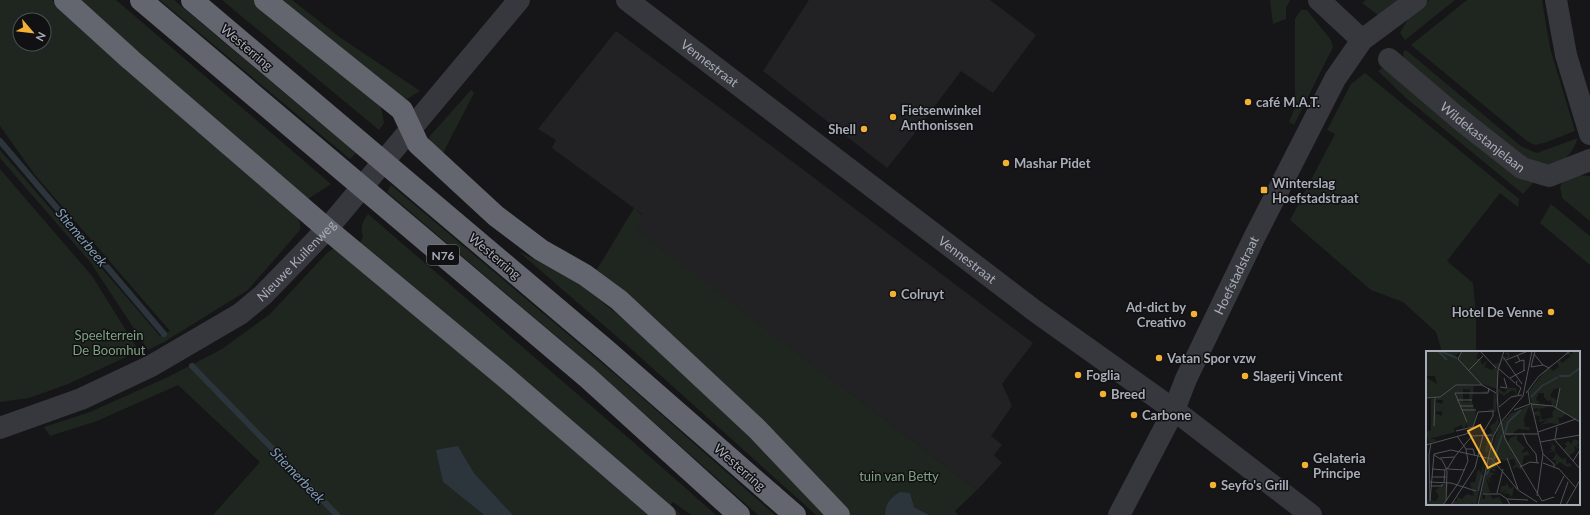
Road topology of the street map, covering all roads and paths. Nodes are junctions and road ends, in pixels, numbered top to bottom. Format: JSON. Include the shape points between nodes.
{"nodes":[{"id":1,"x":65,"y":0,"type":"edge"},
{"id":2,"x":141,"y":0,"type":"edge"},
{"id":3,"x":192,"y":0,"type":"edge"},
{"id":4,"x":265,"y":0,"type":"edge"},
{"id":5,"x":520,"y":0,"type":"edge"},
{"id":6,"x":627,"y":0,"type":"edge"},
{"id":7,"x":1319,"y":0,"type":"edge"},
{"id":8,"x":1416,"y":0,"type":"edge"},
{"id":9,"x":1556,"y":0,"type":"edge"},
{"id":10,"x":1362,"y":40,"type":"junction"},
{"id":11,"x":1389,"y":60,"type":"dead end"},
{"id":12,"x":411,"y":130,"type":"junction"},
{"id":13,"x":1590,"y":134,"type":"edge"},
{"id":14,"x":1590,"y":160,"type":"edge"},
{"id":15,"x":327,"y":228,"type":"junction"},
{"id":16,"x":1174,"y":410,"type":"junction"},
{"id":17,"x":0,"y":428,"type":"edge"},
{"id":18,"x":665,"y":515,"type":"edge"},
{"id":19,"x":739,"y":515,"type":"edge"},
{"id":20,"x":795,"y":515,"type":"edge"},
{"id":21,"x":839,"y":515,"type":"edge"},
{"id":22,"x":1119,"y":515,"type":"edge"},
{"id":23,"x":1311,"y":515,"type":"edge"}],
"edges":[{"from":1,"to":15,"type":"highway"},
{"from":2,"to":19,"type":"highway","number":"N76","bridge":true,"via":[[588,378]]},
{"from":3,"to":20,"type":"highway","name":"Westerring","number":"N76","bridge":true,"via":[[606,350]]},
{"from":4,"to":12,"type":"highway","via":[[402,110]]},
{"from":5,"to":12,"type":"street","name":"Nieuwe Kuilenweg"},
{"from":6,"to":16,"type":"street","name":"Vennestraat","via":[[1035,311]]},
{"from":7,"to":10,"type":"street"},
{"from":8,"to":10,"type":"street","name":"Hoefstadstraat"},
{"from":9,"to":13,"type":"street","via":[[1566,56]]},
{"from":10,"to":16,"type":"street","name":"Hoefstadstraat","via":[[1335,79],[1267,212],[1186,379]]},
{"from":11,"to":14,"type":"street","name":"Wildekastanjelaan","via":[[1522,168],[1549,176]]},
{"from":12,"to":15,"type":"street","name":"Nieuwe Kuilenweg"},
{"from":12,"to":21,"type":"highway","via":[[418,144],[496,216],[541,250],[585,276],[624,305],[757,429]]},
{"from":15,"to":17,"type":"street","name":"Nieuwe Kuilenweg","via":[[263,295],[240,314],[151,366],[81,399]]},
{"from":15,"to":18,"type":"highway"},
{"from":16,"to":22,"type":"street","name":"Hoefstadstraat"},
{"from":16,"to":23,"type":"street","name":"Vennestraat"}]}
